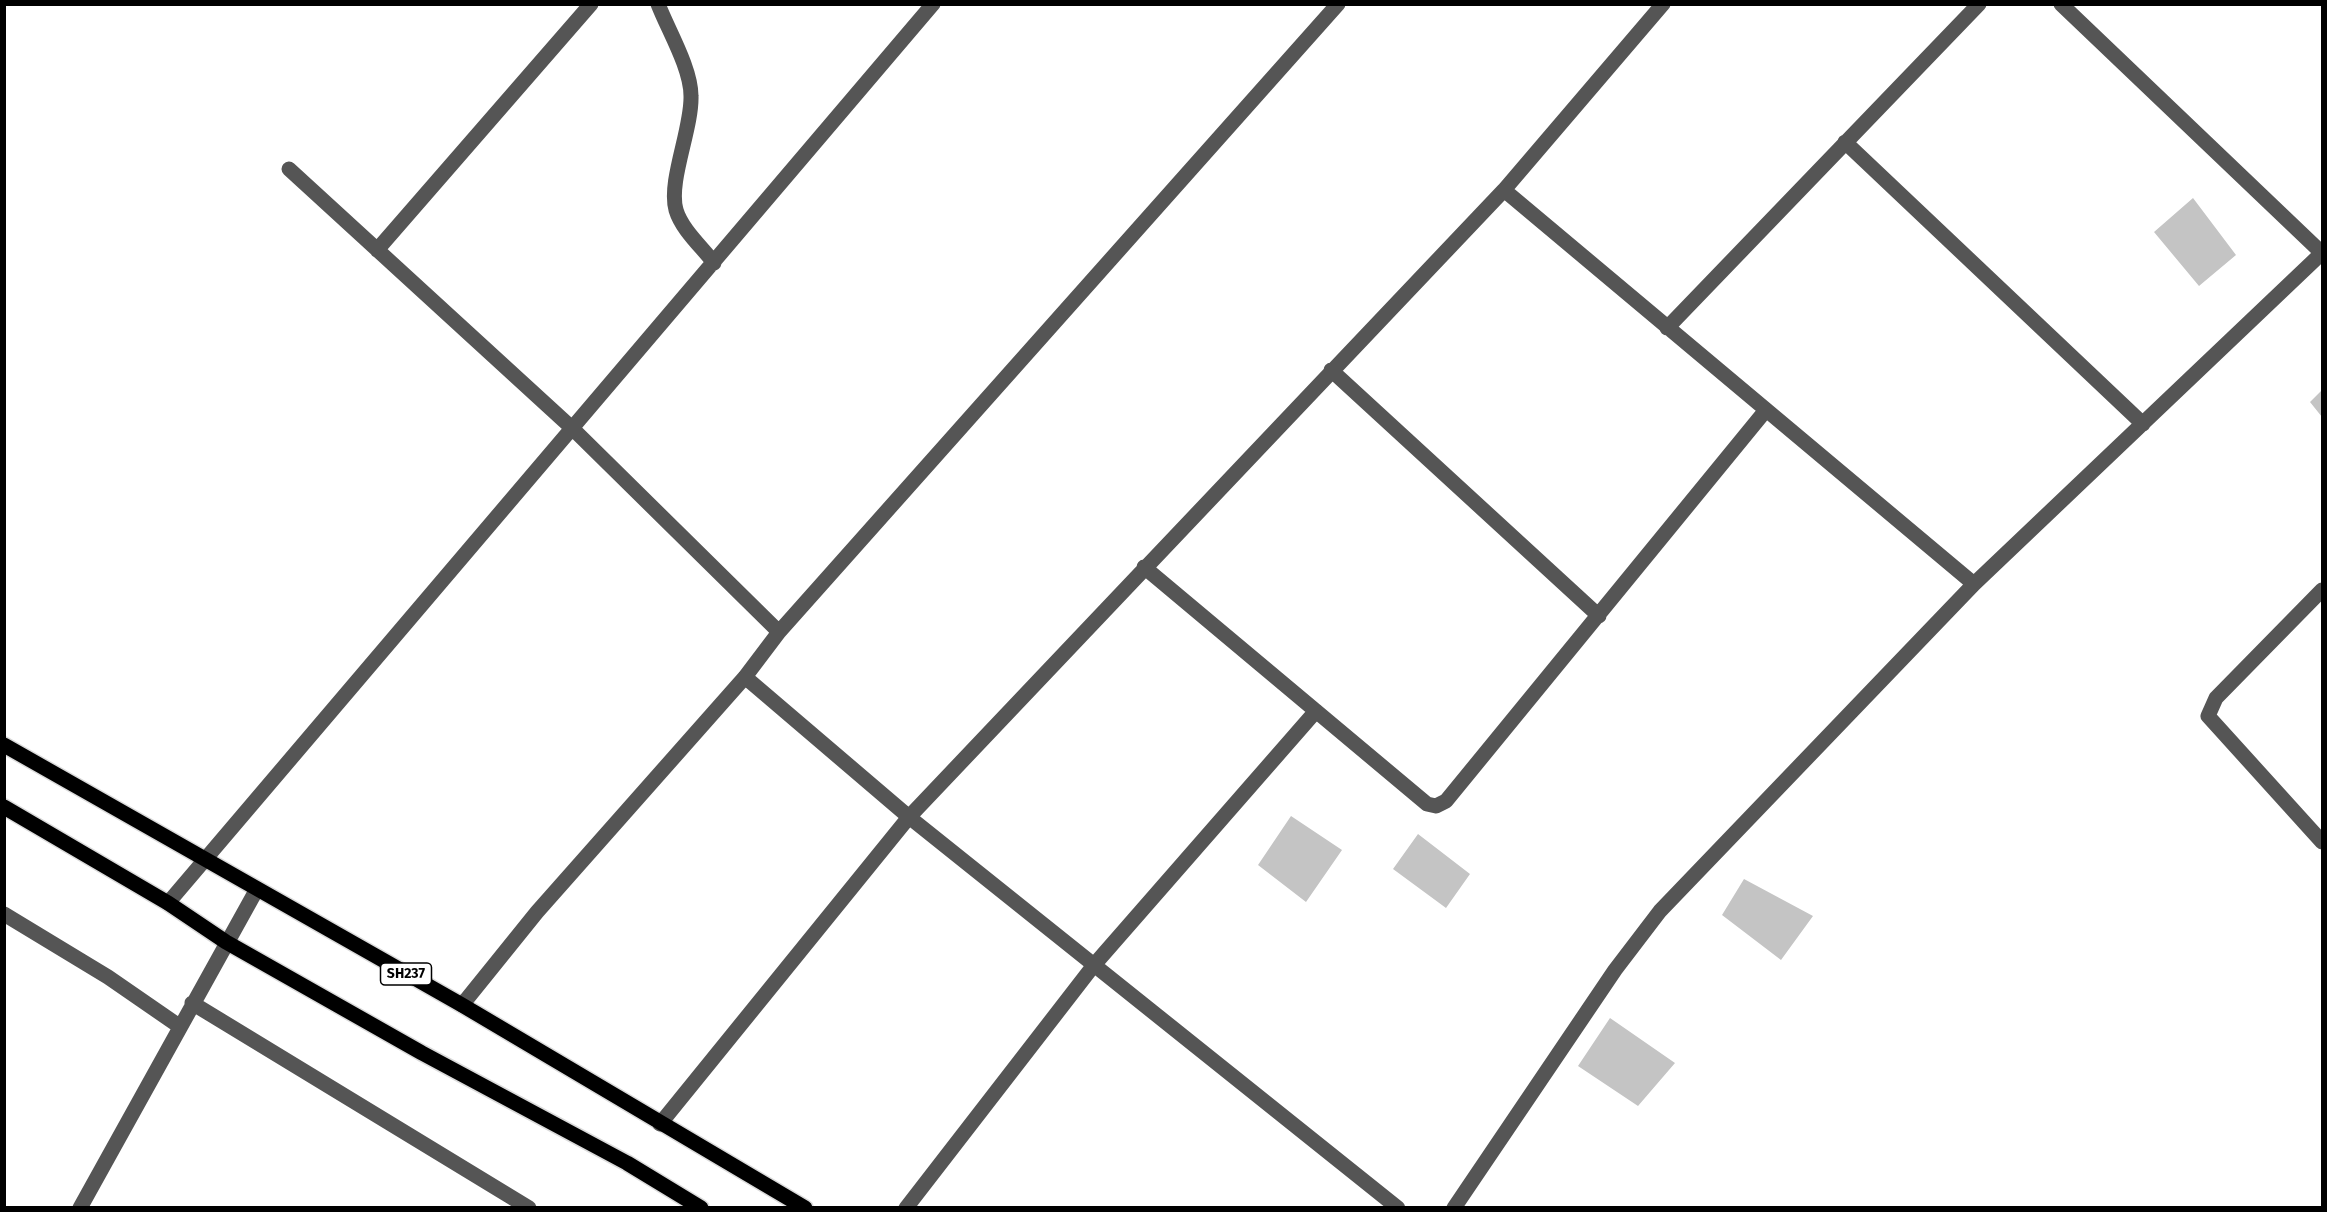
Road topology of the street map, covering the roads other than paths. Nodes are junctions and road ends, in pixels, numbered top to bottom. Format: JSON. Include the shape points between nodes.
{"nodes":[{"id":1,"x":591,"y":4,"type":"edge"},
{"id":2,"x":658,"y":4,"type":"edge"},
{"id":3,"x":933,"y":4,"type":"edge"},
{"id":4,"x":1338,"y":4,"type":"edge"},
{"id":5,"x":1663,"y":4,"type":"edge"},
{"id":6,"x":1979,"y":4,"type":"edge"},
{"id":7,"x":2061,"y":4,"type":"edge"},
{"id":8,"x":1845,"y":142,"type":"junction"},
{"id":9,"x":290,"y":169,"type":"dead end"},
{"id":10,"x":1504,"y":190,"type":"junction"},
{"id":11,"x":377,"y":250,"type":"junction"},
{"id":12,"x":2322,"y":253,"type":"edge"},
{"id":13,"x":714,"y":263,"type":"junction"},
{"id":14,"x":1667,"y":328,"type":"junction"},
{"id":15,"x":1331,"y":370,"type":"junction"},
{"id":16,"x":1766,"y":410,"type":"junction"},
{"id":17,"x":2142,"y":424,"type":"junction"},
{"id":18,"x":573,"y":429,"type":"junction"},
{"id":19,"x":1144,"y":567,"type":"junction"},
{"id":20,"x":1974,"y":584,"type":"junction"},
{"id":21,"x":2322,"y":590,"type":"edge"},
{"id":22,"x":1599,"y":616,"type":"junction"},
{"id":23,"x":779,"y":632,"type":"junction"},
{"id":24,"x":745,"y":677,"type":"junction"},
{"id":25,"x":1316,"y":711,"type":"junction"},
{"id":26,"x":4,"y":745,"type":"edge"},
{"id":27,"x":4,"y":807,"type":"edge"},
{"id":28,"x":909,"y":817,"type":"junction"},
{"id":29,"x":2322,"y":842,"type":"edge"},
{"id":30,"x":204,"y":860,"type":"junction"},
{"id":31,"x":257,"y":889,"type":"junction"},
{"id":32,"x":168,"y":903,"type":"junction"},
{"id":33,"x":4,"y":914,"type":"edge"},
{"id":34,"x":226,"y":942,"type":"junction"},
{"id":35,"x":1094,"y":965,"type":"junction"},
{"id":36,"x":192,"y":1003,"type":"junction"},
{"id":37,"x":462,"y":1005,"type":"junction"},
{"id":38,"x":179,"y":1026,"type":"junction"},
{"id":39,"x":660,"y":1124,"type":"junction"},
{"id":40,"x":80,"y":1208,"type":"edge"},
{"id":41,"x":529,"y":1208,"type":"edge"},
{"id":42,"x":701,"y":1208,"type":"edge"},
{"id":43,"x":805,"y":1208,"type":"edge"},
{"id":44,"x":906,"y":1208,"type":"edge"},
{"id":45,"x":1398,"y":1208,"type":"edge"},
{"id":46,"x":1454,"y":1208,"type":"edge"}],
"edges":[{"from":1,"to":11,"type":"street"},
{"from":2,"to":13,"type":"street","via":[[692,94],[676,186],[676,211]]},
{"from":3,"to":13,"type":"street"},
{"from":4,"to":23,"type":"street"},
{"from":5,"to":10,"type":"street"},
{"from":6,"to":8,"type":"street"},
{"from":7,"to":12,"type":"street"},
{"from":8,"to":14,"type":"street"},
{"from":8,"to":17,"type":"street"},
{"from":9,"to":11,"type":"street"},
{"from":10,"to":14,"type":"street"},
{"from":10,"to":15,"type":"street"},
{"from":11,"to":18,"type":"street"},
{"from":12,"to":17,"type":"street"},
{"from":13,"to":18,"type":"street"},
{"from":14,"to":16,"type":"street"},
{"from":15,"to":19,"type":"street"},
{"from":15,"to":22,"type":"street"},
{"from":16,"to":20,"type":"street"},
{"from":16,"to":22,"type":"street"},
{"from":17,"to":20,"type":"street"},
{"from":18,"to":23,"type":"street"},
{"from":18,"to":30,"type":"street"},
{"from":19,"to":25,"type":"street"},
{"from":19,"to":28,"type":"street"},
{"from":20,"to":46,"type":"street","via":[[1646,928]]},
{"from":21,"to":29,"type":"street","via":[[2216,698],[2208,716]]},
{"from":22,"to":25,"type":"street","via":[[1446,801],[1437,806],[1427,804]]},
{"from":23,"to":24,"type":"street"},
{"from":24,"to":28,"type":"street"},
{"from":24,"to":37,"type":"street","via":[[537,912]]},
{"from":25,"to":35,"type":"street"},
{"from":26,"to":30,"type":"main road","number":"SH237"},
{"from":27,"to":32,"type":"main road"},
{"from":28,"to":35,"type":"street"},
{"from":28,"to":39,"type":"street"},
{"from":30,"to":31,"type":"main road","number":"SH237"},
{"from":30,"to":32,"type":"street"},
{"from":31,"to":34,"type":"street"},
{"from":31,"to":37,"type":"main road","number":"SH237"},
{"from":32,"to":34,"type":"main road"},
{"from":33,"to":38,"type":"street"},
{"from":34,"to":36,"type":"street"},
{"from":34,"to":42,"type":"main road","via":[[627,1163]]},
{"from":35,"to":44,"type":"street"},
{"from":35,"to":45,"type":"street"},
{"from":36,"to":38,"type":"street"},
{"from":36,"to":41,"type":"street"},
{"from":37,"to":39,"type":"main road","number":"SH237"},
{"from":38,"to":40,"type":"street"},
{"from":39,"to":43,"type":"main road","number":"SH237"}]}
